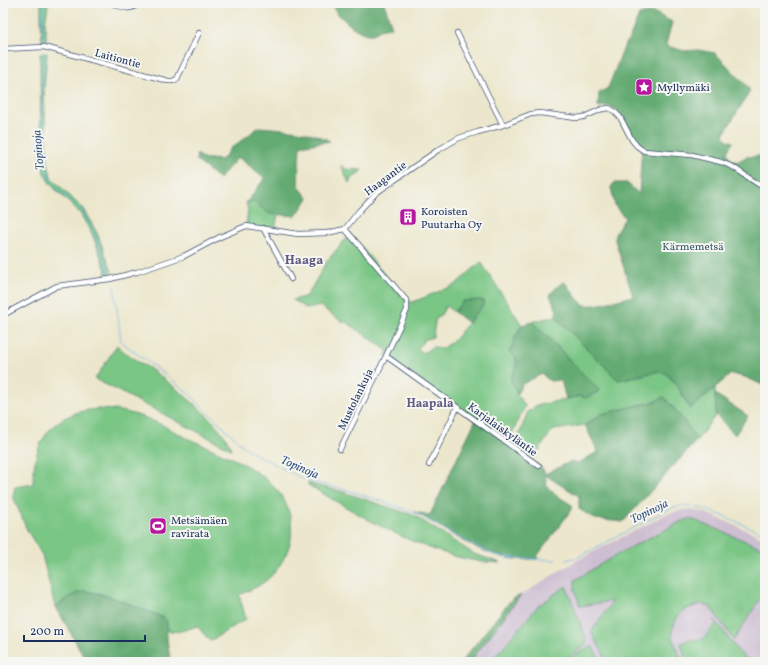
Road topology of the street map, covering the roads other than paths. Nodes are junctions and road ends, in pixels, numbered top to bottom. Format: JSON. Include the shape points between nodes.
{"nodes":[{"id":1,"x":111,"y":3,"type":"edge"},
{"id":2,"x":138,"y":3,"type":"edge"},
{"id":3,"x":199,"y":33,"type":"dead end"},
{"id":4,"x":457,"y":33,"type":"dead end"},
{"id":5,"x":3,"y":48,"type":"edge"},
{"id":6,"x":503,"y":125,"type":"junction"},
{"id":7,"x":765,"y":186,"type":"edge"},
{"id":8,"x":263,"y":228,"type":"junction"},
{"id":9,"x":345,"y":229,"type":"junction"},
{"id":10,"x":291,"y":279,"type":"dead end"},
{"id":11,"x":3,"y":315,"type":"edge"},
{"id":12,"x":386,"y":356,"type":"junction"},
{"id":13,"x":457,"y":408,"type":"junction"},
{"id":14,"x":340,"y":449,"type":"dead end"},
{"id":15,"x":429,"y":465,"type":"dead end"},
{"id":16,"x":539,"y":466,"type":"dead end"}],
"edges":[{"from":1,"to":2,"type":"street","via":[[130,9]]},
{"from":3,"to":5,"type":"street","name":"Laitiontie","via":[[177,79],[173,81],[44,48]]},
{"from":4,"to":6,"type":"street"},
{"from":6,"to":7,"type":"street","name":"Haagantie","via":[[531,114],[576,118],[609,108],[620,117],[632,140],[644,151],[721,162]]},
{"from":6,"to":9,"type":"street","name":"Haagantie","via":[[459,138],[438,150],[376,193]]},
{"from":8,"to":9,"type":"street","via":[[298,234],[336,232]]},
{"from":8,"to":10,"type":"street"},
{"from":8,"to":11,"type":"street","via":[[246,226],[184,256],[137,272],[110,279],[57,286]]},
{"from":9,"to":12,"type":"street","via":[[407,302]]},
{"from":12,"to":13,"type":"street","name":"Karjalaiskyläntie"},
{"from":12,"to":14,"type":"street","name":"Mustolankuja"},
{"from":13,"to":15,"type":"street"},
{"from":13,"to":16,"type":"street","name":"Karjalaiskyläntie"}]}
